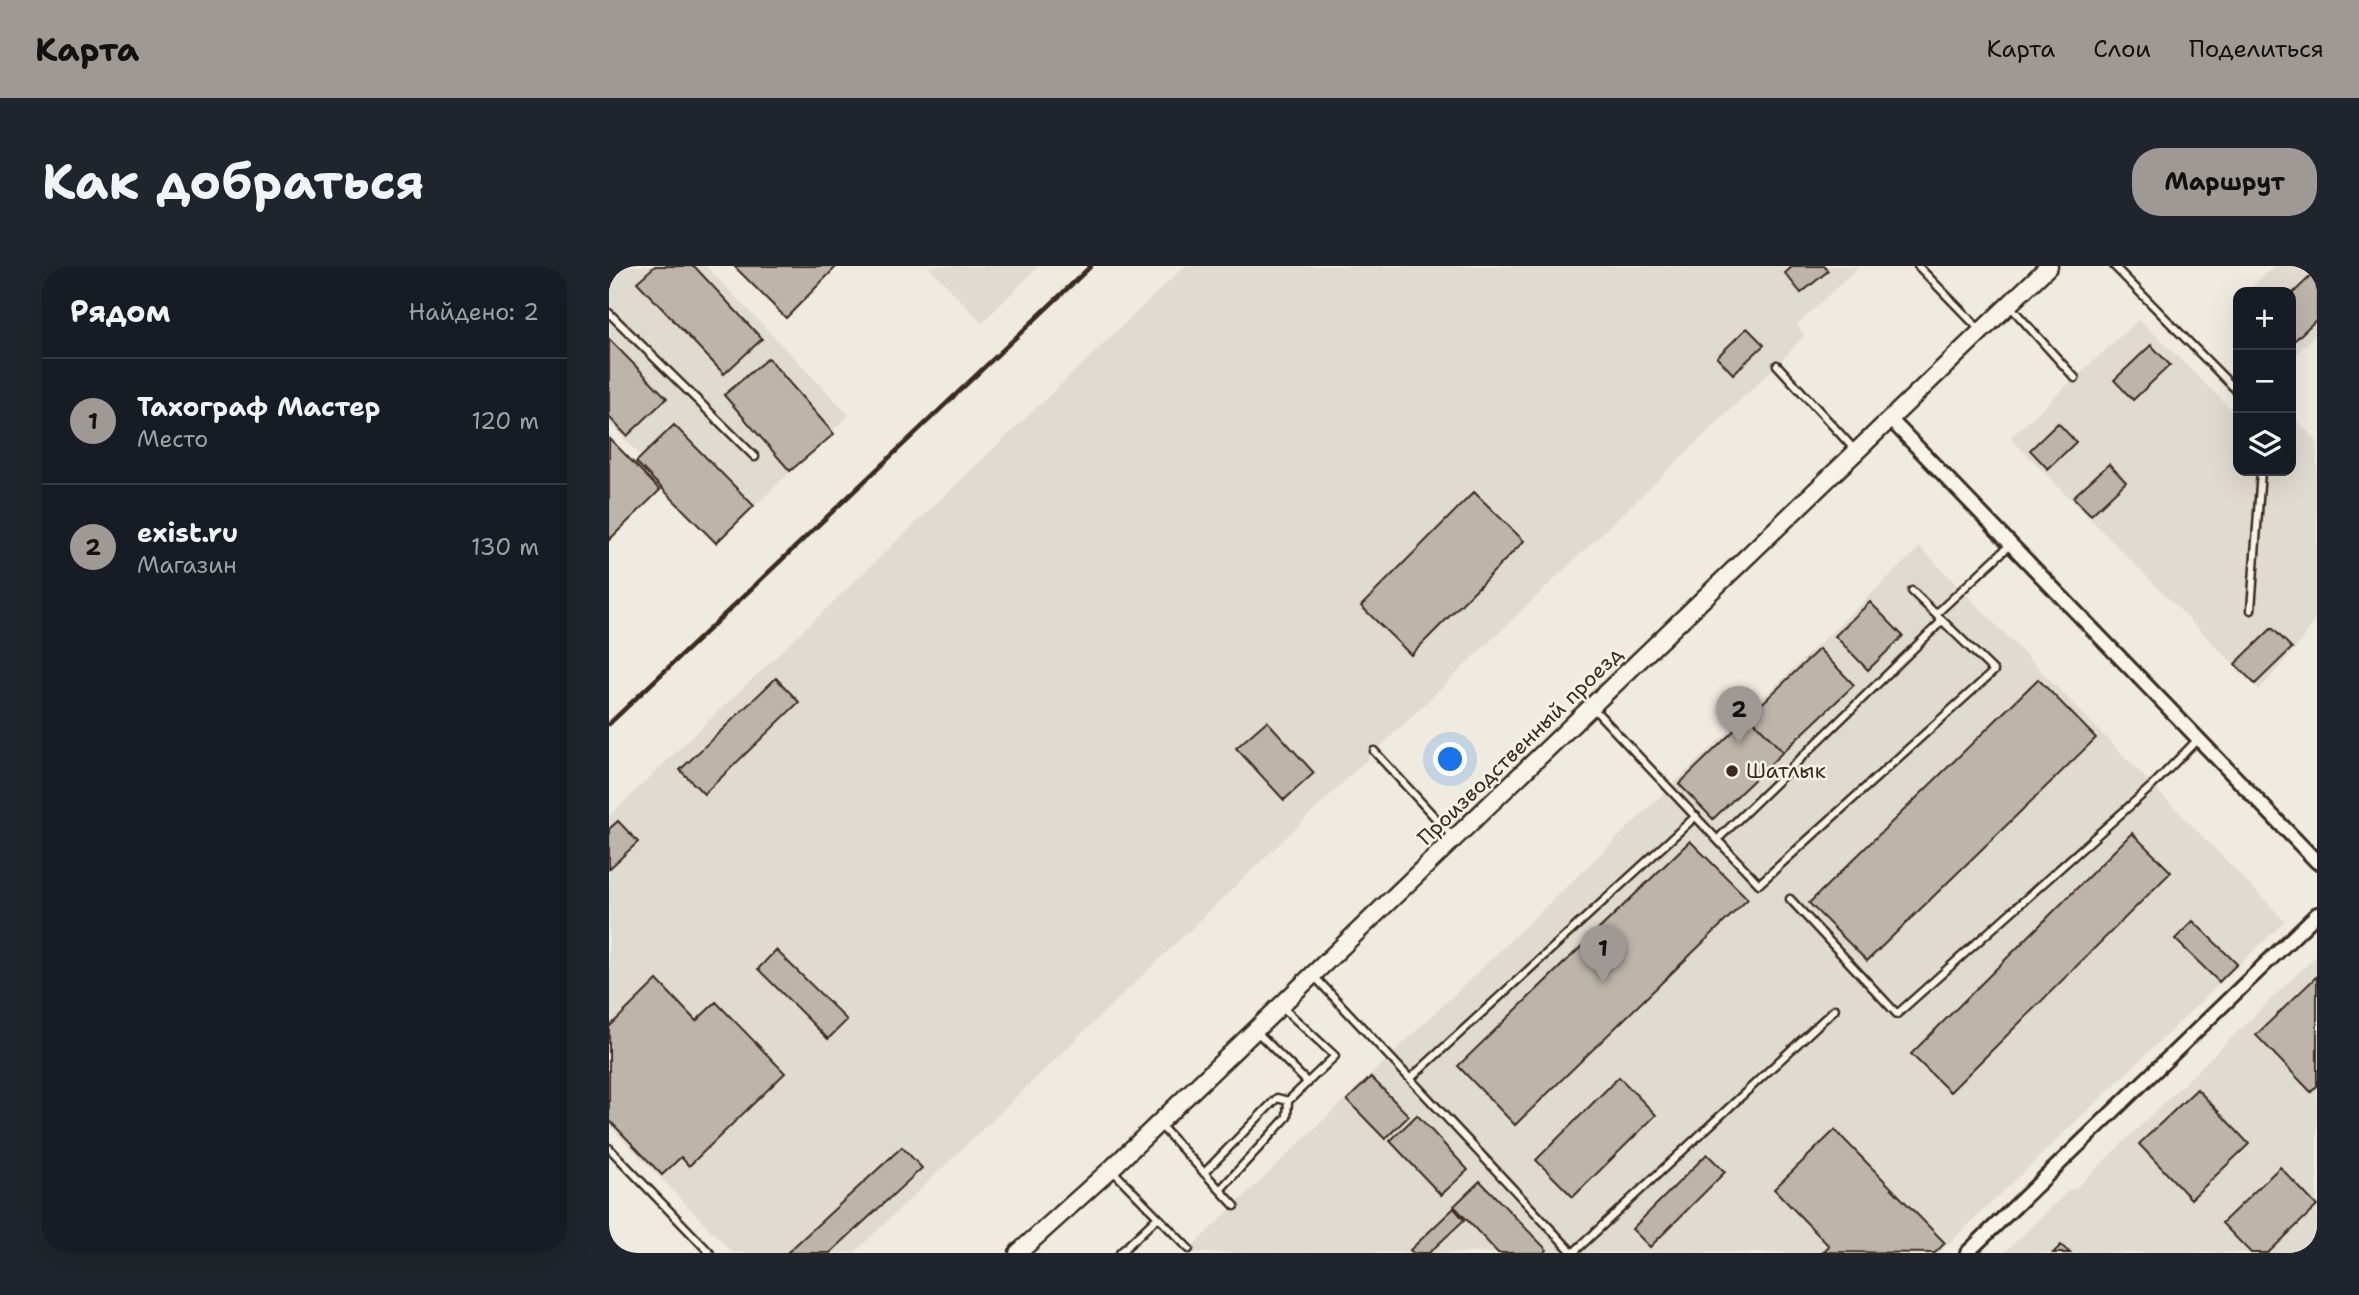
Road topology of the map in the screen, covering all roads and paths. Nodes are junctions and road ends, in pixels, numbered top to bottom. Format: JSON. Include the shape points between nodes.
{"nodes":[{"id":1,"x":1918,"y":266,"type":"edge"},
{"id":2,"x":2049,"y":266,"type":"edge"},
{"id":3,"x":2114,"y":266,"type":"edge"},
{"id":4,"x":2008,"y":305,"type":"junction"},
{"id":5,"x":609,"y":313,"type":"edge"},
{"id":6,"x":1981,"y":331,"type":"junction"},
{"id":7,"x":1777,"y":365,"type":"dead end"},
{"id":8,"x":2075,"y":378,"type":"dead end"},
{"id":9,"x":2233,"y":387,"type":"edge"},
{"id":10,"x":1890,"y":419,"type":"junction"},
{"id":11,"x":1856,"y":452,"type":"junction"},
{"id":12,"x":755,"y":457,"type":"dead end"},
{"id":13,"x":2261,"y":476,"type":"edge"},
{"id":14,"x":2011,"y":544,"type":"junction"},
{"id":15,"x":1912,"y":592,"type":"dead end"},
{"id":16,"x":2251,"y":610,"type":"dead end"},
{"id":17,"x":1935,"y":614,"type":"junction"},
{"id":18,"x":1942,"y":621,"type":"junction"},
{"id":19,"x":1591,"y":706,"type":"junction"},
{"id":20,"x":2198,"y":739,"type":"junction"},
{"id":21,"x":1374,"y":751,"type":"dead end"},
{"id":22,"x":1696,"y":816,"type":"junction"},
{"id":23,"x":1721,"y":836,"type":"dead end"},
{"id":24,"x":1454,"y":838,"type":"junction"},
{"id":25,"x":2317,"y":862,"type":"edge"},
{"id":26,"x":1790,"y":899,"type":"dead end"},
{"id":27,"x":2317,"y":914,"type":"edge"},
{"id":28,"x":1313,"y":975,"type":"junction"},
{"id":29,"x":1280,"y":1006,"type":"junction"},
{"id":30,"x":1835,"y":1009,"type":"dead end"},
{"id":31,"x":1255,"y":1030,"type":"junction"},
{"id":32,"x":1411,"y":1079,"type":"junction"},
{"id":33,"x":1308,"y":1083,"type":"junction"},
{"id":34,"x":1288,"y":1101,"type":"junction"},
{"id":35,"x":1158,"y":1123,"type":"junction"},
{"id":36,"x":609,"y":1148,"type":"edge"},
{"id":37,"x":1111,"y":1169,"type":"junction"},
{"id":38,"x":1204,"y":1172,"type":"junction"},
{"id":39,"x":1220,"y":1191,"type":"junction"},
{"id":40,"x":1235,"y":1206,"type":"dead end"},
{"id":41,"x":1158,"y":1217,"type":"junction"},
{"id":42,"x":1189,"y":1249,"type":"dead end"},
{"id":43,"x":710,"y":1253,"type":"edge"},
{"id":44,"x":1018,"y":1253,"type":"edge"},
{"id":45,"x":1120,"y":1253,"type":"edge"},
{"id":46,"x":1967,"y":1253,"type":"edge"}],
"edges":[{"from":1,"to":6,"type":"lane"},
{"from":2,"to":4,"type":"street","name":"Производственный проезд"},
{"from":3,"to":9,"type":"lane"},
{"from":4,"to":6,"type":"street","name":"Производственный проезд"},
{"from":4,"to":8,"type":"lane"},
{"from":5,"to":12,"type":"lane"},
{"from":6,"to":10,"type":"street","name":"Производственный проезд"},
{"from":7,"to":11,"type":"lane"},
{"from":10,"to":11,"type":"street","name":"Производственный проезд"},
{"from":10,"to":14,"type":"street"},
{"from":11,"to":19,"type":"street","name":"Производственный проезд"},
{"from":13,"to":16,"type":"lane"},
{"from":14,"to":17,"type":"lane"},
{"from":14,"to":20,"type":"street"},
{"from":15,"to":17,"type":"lane"},
{"from":17,"to":18,"type":"lane"},
{"from":18,"to":22,"type":"lane","via":[[1994,671],[1759,884]]},
{"from":18,"to":23,"type":"lane"},
{"from":19,"to":22,"type":"lane"},
{"from":19,"to":24,"type":"street","name":"Производственный проезд"},
{"from":20,"to":25,"type":"street"},
{"from":20,"to":26,"type":"lane","via":[[2152,786],[1898,1014]]},
{"from":21,"to":24,"type":"lane"},
{"from":22,"to":32,"type":"lane"},
{"from":24,"to":28,"type":"street","name":"Производственный проезд"},
{"from":27,"to":46,"type":"street"},
{"from":28,"to":29,"type":"street","name":"Производственный проезд"},
{"from":28,"to":32,"type":"lane"},
{"from":29,"to":31,"type":"street","name":"Производственный проезд"},
{"from":29,"to":33,"type":"lane","via":[[1335,1056]]},
{"from":30,"to":32,"type":"lane","via":[[1573,1253]]},
{"from":31,"to":33,"type":"lane"},
{"from":31,"to":35,"type":"street","name":"Производственный проезд"},
{"from":33,"to":34,"type":"lane"},
{"from":34,"to":38,"type":"lane","via":[[1277,1098]]},
{"from":34,"to":39,"type":"lane","via":[[1287,1117]]},
{"from":35,"to":37,"type":"street","name":"Производственный проезд"},
{"from":35,"to":38,"type":"lane"},
{"from":36,"to":43,"type":"lane"},
{"from":37,"to":41,"type":"lane"},
{"from":37,"to":44,"type":"street","name":"Производственный проезд"},
{"from":38,"to":39,"type":"lane"},
{"from":39,"to":40,"type":"lane"},
{"from":41,"to":42,"type":"lane"},
{"from":41,"to":45,"type":"lane"}]}
